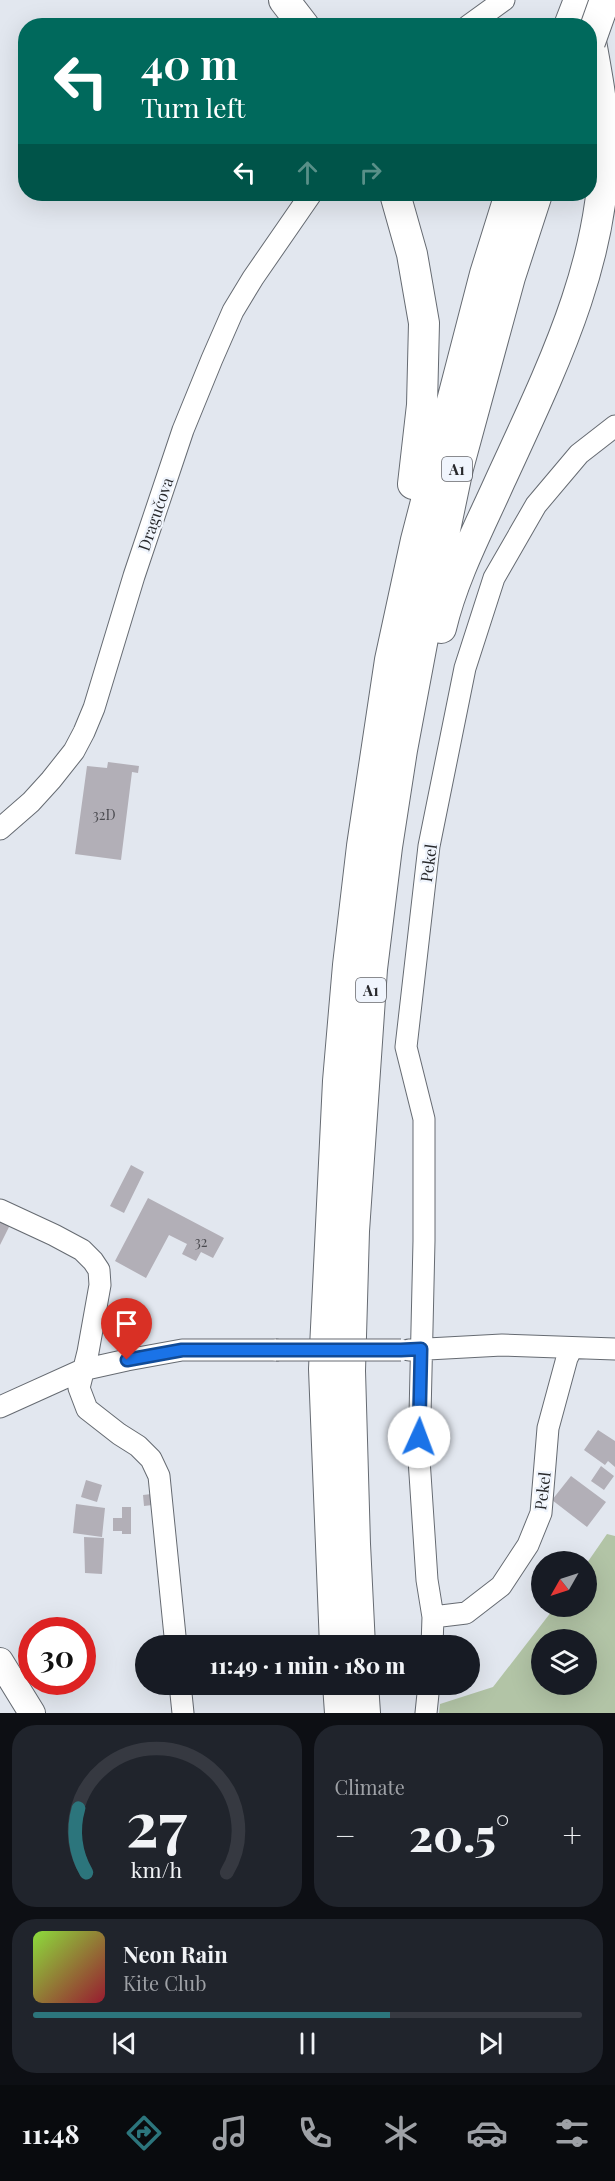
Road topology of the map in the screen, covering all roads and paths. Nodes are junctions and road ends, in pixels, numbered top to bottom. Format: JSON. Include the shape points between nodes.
{"nodes":[{"id":1,"x":284,"y":0,"type":"edge"},
{"id":2,"x":504,"y":0,"type":"edge"},
{"id":3,"x":580,"y":0,"type":"edge"},
{"id":4,"x":605,"y":0,"type":"edge"},
{"id":5,"x":298,"y":18,"type":"edge"},
{"id":6,"x":479,"y":18,"type":"edge"},
{"id":7,"x":572,"y":18,"type":"edge"},
{"id":8,"x":586,"y":18,"type":"edge"},
{"id":9,"x":597,"y":22,"type":"edge"},
{"id":10,"x":597,"y":77,"type":"edge"},
{"id":11,"x":306,"y":201,"type":"edge"},
{"id":12,"x":397,"y":201,"type":"edge"},
{"id":13,"x":508,"y":201,"type":"edge"},
{"id":14,"x":535,"y":201,"type":"edge"},
{"id":15,"x":615,"y":426,"type":"edge"},
{"id":16,"x":390,"y":660,"type":"junction"},
{"id":17,"x":402,"y":750,"type":"junction"},
{"id":18,"x":0,"y":829,"type":"edge"},
{"id":19,"x":0,"y":1210,"type":"edge"},
{"id":20,"x":572,"y":1348,"type":"junction"},
{"id":21,"x":615,"y":1348,"type":"edge"},
{"id":22,"x":411,"y":1350,"type":"junction"},
{"id":23,"x":82,"y":1370,"type":"junction"},
{"id":24,"x":0,"y":1407,"type":"edge"},
{"id":25,"x":433,"y":1617,"type":"junction"},
{"id":26,"x":175,"y":1635,"type":"edge"},
{"id":27,"x":335,"y":1635,"type":"edge"},
{"id":28,"x":359,"y":1635,"type":"edge"},
{"id":29,"x":432,"y":1635,"type":"edge"},
{"id":30,"x":0,"y":1661,"type":"edge"},
{"id":31,"x":181,"y":1695,"type":"edge"},
{"id":32,"x":339,"y":1695,"type":"edge"},
{"id":33,"x":364,"y":1695,"type":"edge"},
{"id":34,"x":428,"y":1695,"type":"edge"},
{"id":35,"x":32,"y":1713,"type":"edge"},
{"id":36,"x":183,"y":1713,"type":"edge"},
{"id":37,"x":340,"y":1713,"type":"edge"},
{"id":38,"x":365,"y":1713,"type":"edge"},
{"id":39,"x":426,"y":1713,"type":"edge"}],
"edges":[{"from":1,"to":5,"type":"highway"},
{"from":2,"to":6,"type":"street"},
{"from":3,"to":7,"type":"highway"},
{"from":3,"to":8,"type":"highway"},
{"from":4,"to":9,"type":"highway","bridge":true},
{"from":10,"to":17,"type":"highway","via":[[604,140],[599,206],[587,260],[567,329],[467,552],[443,617],[418,722]]},
{"from":11,"to":18,"type":"street","name":"Dragučova","via":[[238,303],[212,359],[183,430],[84,732],[51,780]]},
{"from":12,"to":16,"type":"highway","via":[[412,254],[424,323],[416,463],[385,633]]},
{"from":13,"to":16,"type":"highway","number":"A1","via":[[435,463]]},
{"from":14,"to":17,"type":"highway","number":"A1","via":[[458,468]]},
{"from":15,"to":22,"type":"street","name":"Pekel","via":[[579,454],[536,506],[494,578],[465,668],[429,846],[406,1047],[424,1119]]},
{"from":16,"to":27,"type":"highway","number":"A1","via":[[362,846],[338,1081],[324,1369]]},
{"from":17,"to":28,"type":"highway","number":"A1","via":[[372,969],[354,1231],[350,1371]]},
{"from":19,"to":23,"type":"street","via":[[82,1250],[99,1270],[100,1284]]},
{"from":20,"to":21,"type":"street"},
{"from":20,"to":22,"type":"street","via":[[502,1345]]},
{"from":20,"to":25,"type":"street","name":"Pekel","via":[[548,1428],[541,1513],[528,1545],[501,1586],[466,1613]]},
{"from":22,"to":23,"type":"street","bridge":true,"via":[[182,1350]]},
{"from":22,"to":25,"type":"street","name":"Pekel"},
{"from":23,"to":24,"type":"street"},
{"from":23,"to":26,"type":"street","via":[[79,1388],[87,1409],[138,1446],[151,1459],[159,1476]]},
{"from":25,"to":29,"type":"street","name":"Pekel"},
{"from":30,"to":35,"type":"main road"},
{"from":31,"to":36,"type":"street"},
{"from":32,"to":37,"type":"highway"},
{"from":33,"to":38,"type":"highway"},
{"from":34,"to":39,"type":"street"}]}
